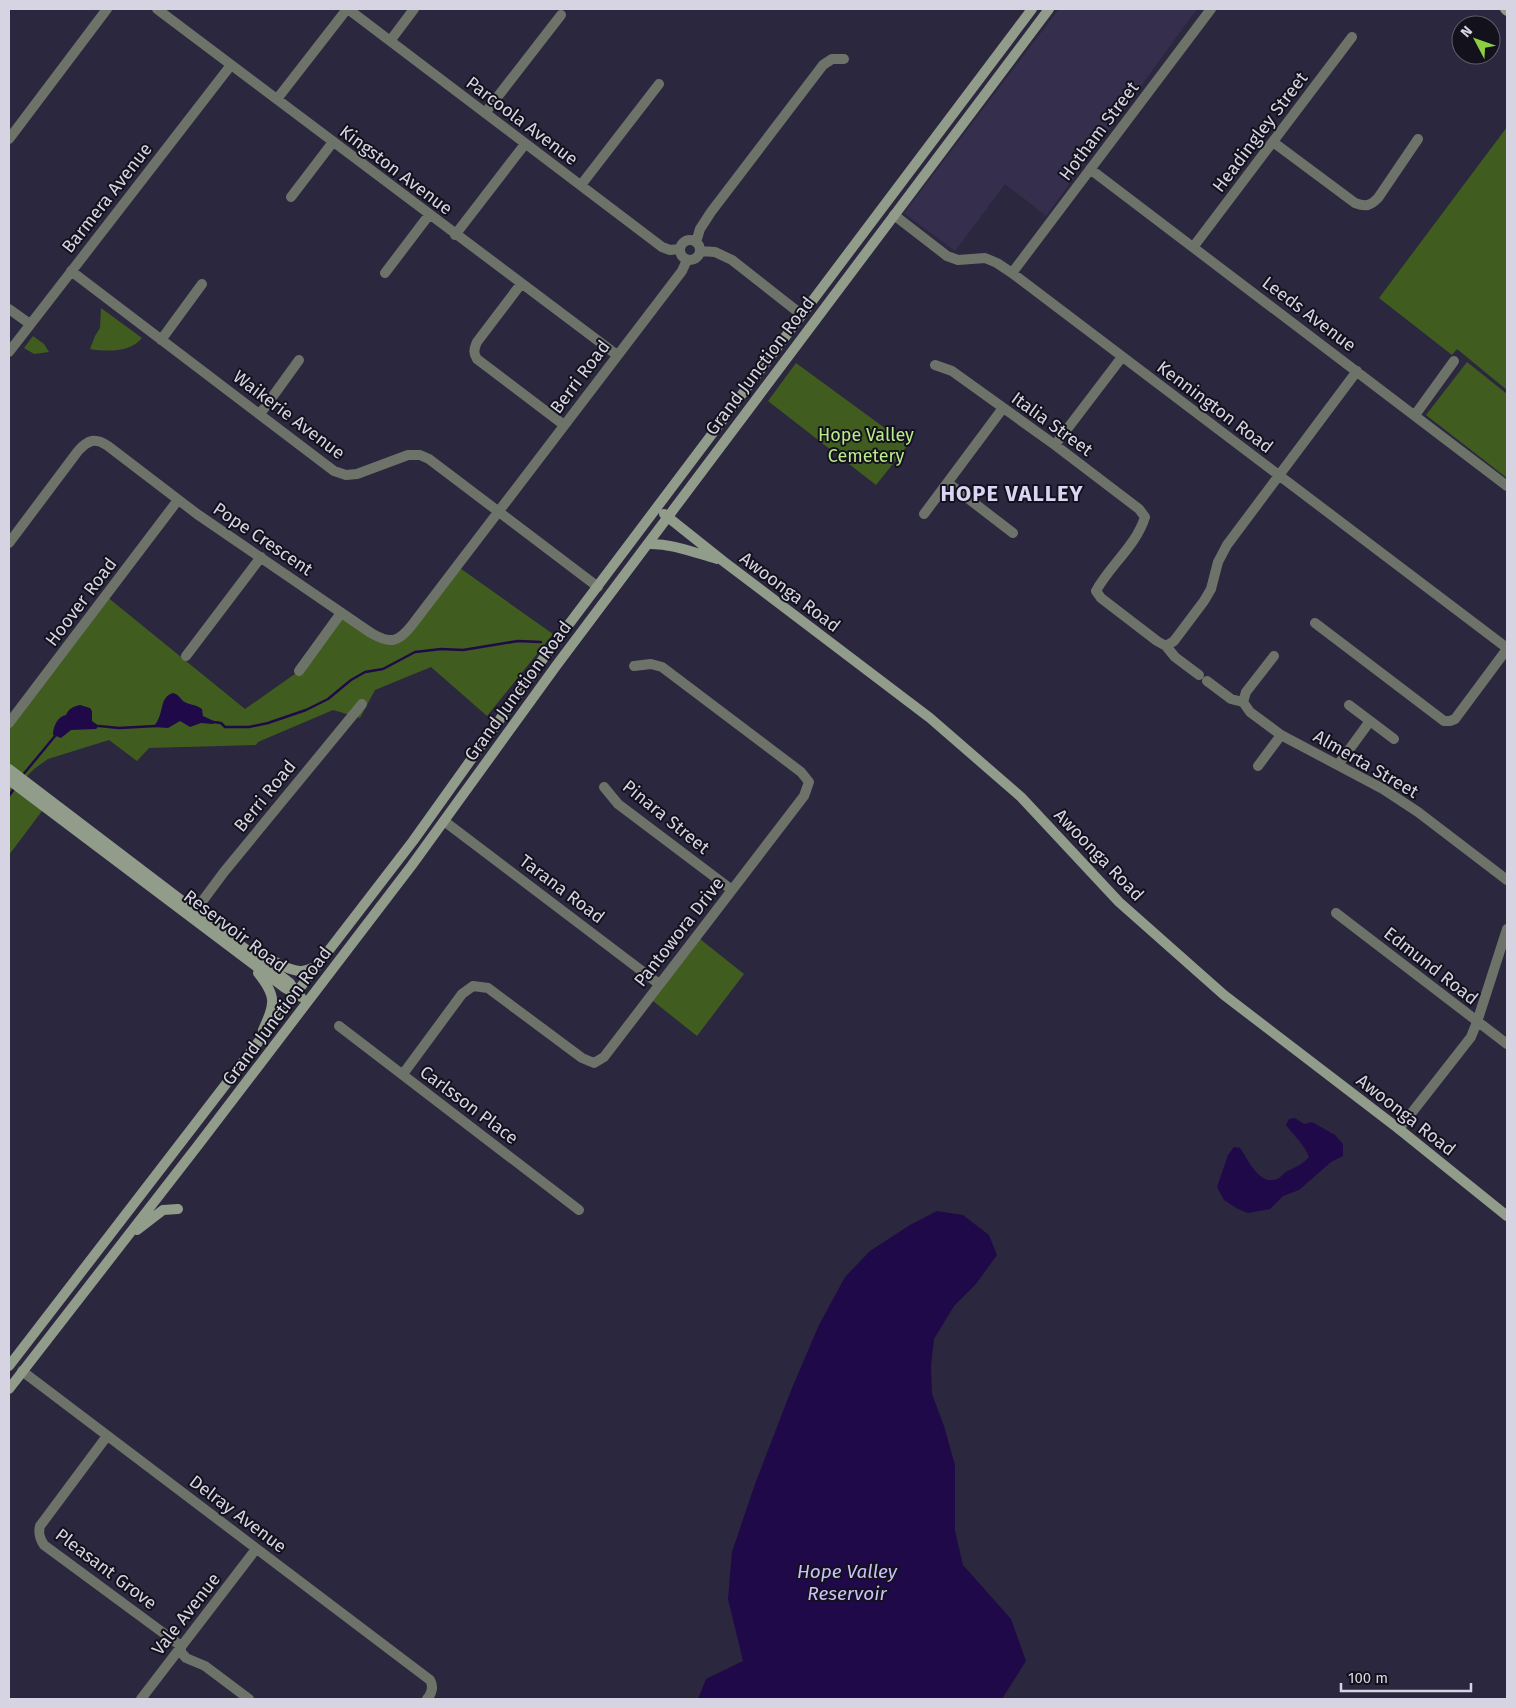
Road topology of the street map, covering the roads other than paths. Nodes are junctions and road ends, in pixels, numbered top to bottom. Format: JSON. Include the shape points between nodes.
{"nodes":[{"id":1,"x":107,"y":9,"type":"edge"},
{"id":2,"x":157,"y":9,"type":"edge"},
{"id":3,"x":348,"y":9,"type":"edge"},
{"id":4,"x":414,"y":9,"type":"edge"},
{"id":5,"x":1032,"y":9,"type":"edge"},
{"id":6,"x":1049,"y":9,"type":"edge"},
{"id":7,"x":1211,"y":9,"type":"edge"},
{"id":8,"x":561,"y":15,"type":"dead end"},
{"id":9,"x":1352,"y":37,"type":"dead end"},
{"id":10,"x":390,"y":41,"type":"junction"},
{"id":11,"x":844,"y":59,"type":"dead end"},
{"id":12,"x":230,"y":65,"type":"junction"},
{"id":13,"x":981,"y":77,"type":"junction"},
{"id":14,"x":659,"y":84,"type":"dead end"},
{"id":15,"x":992,"y":86,"type":"junction"},
{"id":16,"x":277,"y":99,"type":"junction"},
{"id":17,"x":485,"y":113,"type":"junction"},
{"id":18,"x":9,"y":139,"type":"edge"},
{"id":19,"x":1418,"y":139,"type":"dead end"},
{"id":20,"x":333,"y":142,"type":"junction"},
{"id":21,"x":1273,"y":142,"type":"junction"},
{"id":22,"x":525,"y":144,"type":"junction"},
{"id":23,"x":1090,"y":169,"type":"junction"},
{"id":24,"x":581,"y":186,"type":"junction"},
{"id":25,"x":291,"y":197,"type":"dead end"},
{"id":26,"x":883,"y":207,"type":"junction"},
{"id":27,"x":429,"y":215,"type":"junction"},
{"id":28,"x":894,"y":215,"type":"junction"},
{"id":29,"x":455,"y":235,"type":"junction"},
{"id":30,"x":698,"y":246,"type":"junction"},
{"id":31,"x":1194,"y":246,"type":"junction"},
{"id":32,"x":680,"y":249,"type":"junction"},
{"id":33,"x":687,"y":260,"type":"junction"},
{"id":34,"x":71,"y":271,"type":"junction"},
{"id":35,"x":1012,"y":273,"type":"junction"},
{"id":36,"x":385,"y":274,"type":"dead end"},
{"id":37,"x":202,"y":284,"type":"dead end"},
{"id":38,"x":521,"y":284,"type":"junction"},
{"id":39,"x":9,"y":309,"type":"edge"},
{"id":40,"x":802,"y":315,"type":"junction"},
{"id":41,"x":813,"y":322,"type":"junction"},
{"id":42,"x":30,"y":324,"type":"junction"},
{"id":43,"x":162,"y":340,"type":"junction"},
{"id":44,"x":9,"y":352,"type":"edge"},
{"id":45,"x":617,"y":355,"type":"junction"},
{"id":46,"x":1122,"y":357,"type":"junction"},
{"id":47,"x":299,"y":360,"type":"dead end"},
{"id":48,"x":1454,"y":361,"type":"dead end"},
{"id":49,"x":935,"y":365,"type":"dead end"},
{"id":50,"x":1357,"y":371,"type":"junction"},
{"id":51,"x":1003,"y":408,"type":"junction"},
{"id":52,"x":260,"y":414,"type":"junction"},
{"id":53,"x":1415,"y":415,"type":"junction"},
{"id":54,"x":564,"y":425,"type":"junction"},
{"id":55,"x":1055,"y":445,"type":"junction"},
{"id":56,"x":1278,"y":476,"type":"junction"},
{"id":57,"x":948,"y":483,"type":"junction"},
{"id":58,"x":1507,"y":486,"type":"edge"},
{"id":59,"x":178,"y":500,"type":"junction"},
{"id":60,"x":657,"y":509,"type":"junction"},
{"id":61,"x":498,"y":512,"type":"junction"},
{"id":62,"x":924,"y":514,"type":"dead end"},
{"id":63,"x":668,"y":517,"type":"junction"},
{"id":64,"x":1145,"y":517,"type":"joint"},
{"id":65,"x":1013,"y":533,"type":"dead end"},
{"id":66,"x":9,"y":543,"type":"edge"},
{"id":67,"x":648,"y":544,"type":"junction"},
{"id":68,"x":261,"y":557,"type":"junction"},
{"id":69,"x":723,"y":561,"type":"junction"},
{"id":70,"x":598,"y":587,"type":"junction"},
{"id":71,"x":341,"y":613,"type":"junction"},
{"id":72,"x":1316,"y":623,"type":"dead end"},
{"id":73,"x":1166,"y":646,"type":"junction"},
{"id":74,"x":1507,"y":648,"type":"edge"},
{"id":75,"x":186,"y":656,"type":"dead end"},
{"id":76,"x":1274,"y":656,"type":"dead end"},
{"id":77,"x":634,"y":666,"type":"dead end"},
{"id":78,"x":299,"y":671,"type":"dead end"},
{"id":79,"x":1243,"y":702,"type":"junction"},
{"id":80,"x":362,"y":704,"type":"dead end"},
{"id":81,"x":1349,"y":705,"type":"dead end"},
{"id":82,"x":1370,"y":721,"type":"junction"},
{"id":83,"x":9,"y":723,"type":"edge"},
{"id":84,"x":1281,"y":735,"type":"junction"},
{"id":85,"x":1394,"y":739,"type":"dead end"},
{"id":86,"x":1338,"y":765,"type":"junction"},
{"id":87,"x":1258,"y":766,"type":"dead end"},
{"id":88,"x":10,"y":775,"type":"edge"},
{"id":89,"x":604,"y":787,"type":"dead end"},
{"id":90,"x":446,"y":796,"type":"junction"},
{"id":91,"x":444,"y":821,"type":"junction"},
{"id":92,"x":413,"y":841,"type":"junction"},
{"id":93,"x":1507,"y":880,"type":"edge"},
{"id":94,"x":732,"y":890,"type":"junction"},
{"id":95,"x":1336,"y":913,"type":"dead end"},
{"id":96,"x":193,"y":914,"type":"junction"},
{"id":97,"x":218,"y":928,"type":"junction"},
{"id":98,"x":1507,"y":929,"type":"edge"},
{"id":99,"x":250,"y":962,"type":"junction"},
{"id":100,"x":316,"y":967,"type":"junction"},
{"id":101,"x":659,"y":984,"type":"junction"},
{"id":102,"x":296,"y":993,"type":"junction"},
{"id":103,"x":307,"y":1002,"type":"junction"},
{"id":104,"x":1477,"y":1022,"type":"junction"},
{"id":105,"x":339,"y":1026,"type":"dead end"},
{"id":106,"x":1507,"y":1044,"type":"edge"},
{"id":107,"x":254,"y":1049,"type":"junction"},
{"id":108,"x":403,"y":1074,"type":"junction"},
{"id":109,"x":1399,"y":1129,"type":"junction"},
{"id":110,"x":157,"y":1173,"type":"junction"},
{"id":111,"x":169,"y":1182,"type":"junction"},
{"id":112,"x":148,"y":1184,"type":"junction"},
{"id":113,"x":160,"y":1194,"type":"junction"},
{"id":114,"x":178,"y":1209,"type":"dead end"},
{"id":115,"x":579,"y":1210,"type":"dead end"},
{"id":116,"x":1507,"y":1216,"type":"edge"},
{"id":117,"x":121,"y":1244,"type":"junction"},
{"id":118,"x":10,"y":1364,"type":"edge"},
{"id":119,"x":22,"y":1371,"type":"junction"},
{"id":120,"x":9,"y":1389,"type":"edge"},
{"id":121,"x":107,"y":1436,"type":"junction"},
{"id":122,"x":256,"y":1549,"type":"junction"},
{"id":123,"x":181,"y":1646,"type":"junction"},
{"id":124,"x":141,"y":1699,"type":"edge"},
{"id":125,"x":249,"y":1699,"type":"edge"},
{"id":126,"x":427,"y":1699,"type":"edge"}],
"edges":[{"from":1,"to":18,"type":"street"},
{"from":2,"to":12,"type":"street","name":"Kingston Avenue"},
{"from":3,"to":10,"type":"street","name":"Parcoola Avenue"},
{"from":3,"to":16,"type":"street"},
{"from":4,"to":10,"type":"street"},
{"from":5,"to":13,"type":"main road","name":"Grand Junction Road"},
{"from":6,"to":15,"type":"main road","name":"Grand Junction Road"},
{"from":7,"to":23,"type":"street","name":"Hotham Street"},
{"from":8,"to":17,"type":"street"},
{"from":9,"to":21,"type":"street","name":"Headingley Street"},
{"from":10,"to":17,"type":"street","name":"Parcoola Avenue"},
{"from":11,"to":30,"type":"street","via":[[832,59],[823,65],[711,212],[700,229]]},
{"from":12,"to":16,"type":"street","name":"Kingston Avenue"},
{"from":12,"to":34,"type":"street","name":"Barmera Avenue"},
{"from":13,"to":15,"type":"main road"},
{"from":13,"to":26,"type":"main road","name":"Grand Junction Road"},
{"from":14,"to":24,"type":"street"},
{"from":15,"to":28,"type":"main road","name":"Grand Junction Road"},
{"from":16,"to":20,"type":"street","name":"Kingston Avenue"},
{"from":17,"to":22,"type":"street","name":"Parcoola Avenue"},
{"from":19,"to":21,"type":"street","via":[[1378,198],[1363,206]]},
{"from":20,"to":25,"type":"street"},
{"from":20,"to":27,"type":"street","name":"Kingston Avenue"},
{"from":21,"to":31,"type":"street","name":"Headingley Street"},
{"from":22,"to":24,"type":"street","name":"Parcoola Avenue"},
{"from":22,"to":29,"type":"street"},
{"from":23,"to":31,"type":"street","name":"Leeds Avenue"},
{"from":23,"to":35,"type":"street","name":"Hotham Street"},
{"from":24,"to":32,"type":"street","name":"Parcoola Avenue","via":[[662,247]]},
{"from":26,"to":28,"type":"main road"},
{"from":26,"to":40,"type":"main road","name":"Grand Junction Road"},
{"from":27,"to":29,"type":"street","name":"Kingston Avenue"},
{"from":27,"to":36,"type":"street"},
{"from":28,"to":35,"type":"street","name":"Kennington Road","via":[[947,256],[958,260],[985,258]]},
{"from":28,"to":41,"type":"main road","name":"Grand Junction Road"},
{"from":29,"to":38,"type":"street","name":"Kingston Avenue"},
{"from":30,"to":32,"type":"street","via":[[691,240],[684,241]]},
{"from":30,"to":33,"type":"street","via":[[698,257]]},
{"from":30,"to":40,"type":"street","via":[[732,260]]},
{"from":31,"to":50,"type":"street","name":"Leeds Avenue"},
{"from":32,"to":33,"type":"street","via":[[681,256]]},
{"from":33,"to":45,"type":"street","name":"Berri Road"},
{"from":34,"to":42,"type":"street","name":"Barmera Avenue"},
{"from":34,"to":43,"type":"street","name":"Waikerie Avenue"},
{"from":35,"to":46,"type":"street","name":"Kennington Road"},
{"from":37,"to":43,"type":"street"},
{"from":38,"to":45,"type":"street","name":"Kingston Avenue"},
{"from":38,"to":54,"type":"street","via":[[477,342],[474,355]]},
{"from":39,"to":42,"type":"street"},
{"from":40,"to":41,"type":"main road"},
{"from":40,"to":60,"type":"main road","name":"Grand Junction Road"},
{"from":41,"to":63,"type":"main road","name":"Grand Junction Road"},
{"from":42,"to":44,"type":"street","name":"Barmera Avenue"},
{"from":43,"to":52,"type":"street","name":"Waikerie Avenue"},
{"from":45,"to":54,"type":"street","name":"Berri Road"},
{"from":46,"to":55,"type":"street"},
{"from":46,"to":56,"type":"street","name":"Kennington Road"},
{"from":47,"to":52,"type":"street"},
{"from":48,"to":53,"type":"street"},
{"from":49,"to":51,"type":"street","name":"Italia Street","via":[[952,371]]},
{"from":50,"to":53,"type":"street","name":"Leeds Avenue"},
{"from":50,"to":56,"type":"street"},
{"from":51,"to":55,"type":"street","name":"Italia Street"},
{"from":51,"to":57,"type":"street"},
{"from":52,"to":61,"type":"street","name":"Waikerie Avenue","via":[[334,471],[346,476],[408,455],[420,455]]},
{"from":53,"to":58,"type":"street","name":"Leeds Avenue"},
{"from":54,"to":61,"type":"street","name":"Berri Road"},
{"from":55,"to":64,"type":"street","name":"Italia Street"},
{"from":56,"to":73,"type":"street","via":[[1227,545],[1204,601],[1174,641]]},
{"from":56,"to":74,"type":"street","name":"Kennington Road"},
{"from":57,"to":62,"type":"street"},
{"from":57,"to":65,"type":"street"},
{"from":59,"to":66,"type":"street","name":"Pope Crescent","via":[[108,446],[93,439],[78,450]]},
{"from":59,"to":68,"type":"street","name":"Pope Crescent"},
{"from":59,"to":83,"type":"street","name":"Hoover Road"},
{"from":60,"to":63,"type":"main road","name":"Awoonga Road"},
{"from":60,"to":70,"type":"main road","name":"Grand Junction Road"},
{"from":61,"to":70,"type":"street","name":"Waikerie Avenue"},
{"from":61,"to":71,"type":"street","name":"Pope Crescent","via":[[409,630],[396,640],[384,640]]},
{"from":63,"to":67,"type":"main road","name":"Grand Junction Road"},
{"from":63,"to":69,"type":"main road","name":"Awoonga Road"},
{"from":64,"to":73,"type":"street","name":"Almerta Street","via":[[1141,531],[1096,591]]},
{"from":67,"to":69,"type":"main road","via":[[660,543]]},
{"from":67,"to":91,"type":"main road","name":"Grand Junction Road"},
{"from":68,"to":71,"type":"street","name":"Pope Crescent"},
{"from":68,"to":75,"type":"street"},
{"from":69,"to":109,"type":"main road","name":"Awoonga Road","via":[[930,718],[1021,797],[1119,902],[1224,994]]},
{"from":70,"to":90,"type":"main road","name":"Grand Junction Road"},
{"from":71,"to":78,"type":"street"},
{"from":72,"to":74,"type":"street","via":[[1444,721],[1450,722]]},
{"from":73,"to":79,"type":"street","name":"Almerta Street","via":[[1175,657],[1231,699]]},
{"from":76,"to":79,"type":"street","via":[[1246,692]]},
{"from":77,"to":94,"type":"street","name":"Pantowora Drive","via":[[651,664],[662,667],[801,772],[809,782],[804,796]]},
{"from":79,"to":84,"type":"street","name":"Almerta Street","via":[[1250,712]]},
{"from":80,"to":96,"type":"street","name":"Berri Road"},
{"from":81,"to":82,"type":"street"},
{"from":82,"to":85,"type":"street"},
{"from":82,"to":86,"type":"street"},
{"from":84,"to":86,"type":"street","name":"Almerta Street"},
{"from":84,"to":87,"type":"street"},
{"from":86,"to":93,"type":"street","name":"Almerta Street","via":[[1418,812]]},
{"from":88,"to":96,"type":"main road","name":"Reservoir Road"},
{"from":89,"to":94,"type":"street","name":"Pinara Street","via":[[618,804]]},
{"from":90,"to":91,"type":"main road"},
{"from":90,"to":92,"type":"main road","name":"Grand Junction Road"},
{"from":91,"to":92,"type":"main road","via":[[432,825]]},
{"from":91,"to":101,"type":"street","name":"Tarana Road"},
{"from":91,"to":103,"type":"main road","name":"Grand Junction Road"},
{"from":92,"to":100,"type":"main road","name":"Grand Junction Road"},
{"from":94,"to":101,"type":"street","name":"Pantowora Drive"},
{"from":95,"to":104,"type":"street","name":"Edmund Road"},
{"from":96,"to":97,"type":"main road","name":"Reservoir Road"},
{"from":96,"to":99,"type":"main road","name":"Reservoir Road"},
{"from":97,"to":100,"type":"main road","via":[[292,969],[301,971]]},
{"from":97,"to":102,"type":"main road","name":"Reservoir Road","via":[[290,982]]},
{"from":98,"to":104,"type":"street"},
{"from":99,"to":102,"type":"main road","name":"Reservoir Road"},
{"from":99,"to":107,"type":"main road","via":[[273,999],[269,1017]]},
{"from":100,"to":102,"type":"main road","name":"Grand Junction Road"},
{"from":101,"to":108,"type":"street","name":"Pantowora Drive","via":[[604,1057],[594,1063],[582,1058],[488,988],[472,986],[462,994]]},
{"from":102,"to":103,"type":"main road"},
{"from":102,"to":107,"type":"main road","name":"Grand Junction Road"},
{"from":103,"to":111,"type":"main road","name":"Grand Junction Road"},
{"from":104,"to":106,"type":"street","name":"Edmund Road"},
{"from":104,"to":109,"type":"street","via":[[1471,1038]]},
{"from":105,"to":108,"type":"street","name":"Carlsson Place"},
{"from":107,"to":110,"type":"main road","name":"Grand Junction Road"},
{"from":108,"to":115,"type":"street","name":"Carlsson Place"},
{"from":109,"to":116,"type":"main road","name":"Awoonga Road"},
{"from":110,"to":111,"type":"main road"},
{"from":110,"to":112,"type":"main road","name":"Grand Junction Road"},
{"from":111,"to":113,"type":"main road","name":"Grand Junction Road"},
{"from":112,"to":113,"type":"main road"},
{"from":112,"to":118,"type":"main road","name":"Grand Junction Road"},
{"from":113,"to":117,"type":"main road","name":"Grand Junction Road"},
{"from":114,"to":117,"type":"main road","via":[[158,1212]]},
{"from":117,"to":119,"type":"main road","name":"Grand Junction Road"},
{"from":118,"to":119,"type":"main road"},
{"from":119,"to":120,"type":"main road","name":"Grand Junction Road"},
{"from":119,"to":121,"type":"street","name":"Delray Avenue"},
{"from":121,"to":122,"type":"street","name":"Delray Avenue"},
{"from":121,"to":123,"type":"street","name":"Pleasant Grove","via":[[40,1526],[40,1539]]},
{"from":122,"to":123,"type":"street","name":"Vale Avenue"},
{"from":122,"to":126,"type":"street","name":"Delray Avenue","via":[[430,1680],[432,1691]]},
{"from":123,"to":124,"type":"street","name":"Vale Avenue"},
{"from":123,"to":125,"type":"street","name":"Pleasant Grove","via":[[186,1658],[205,1666]]}]}
